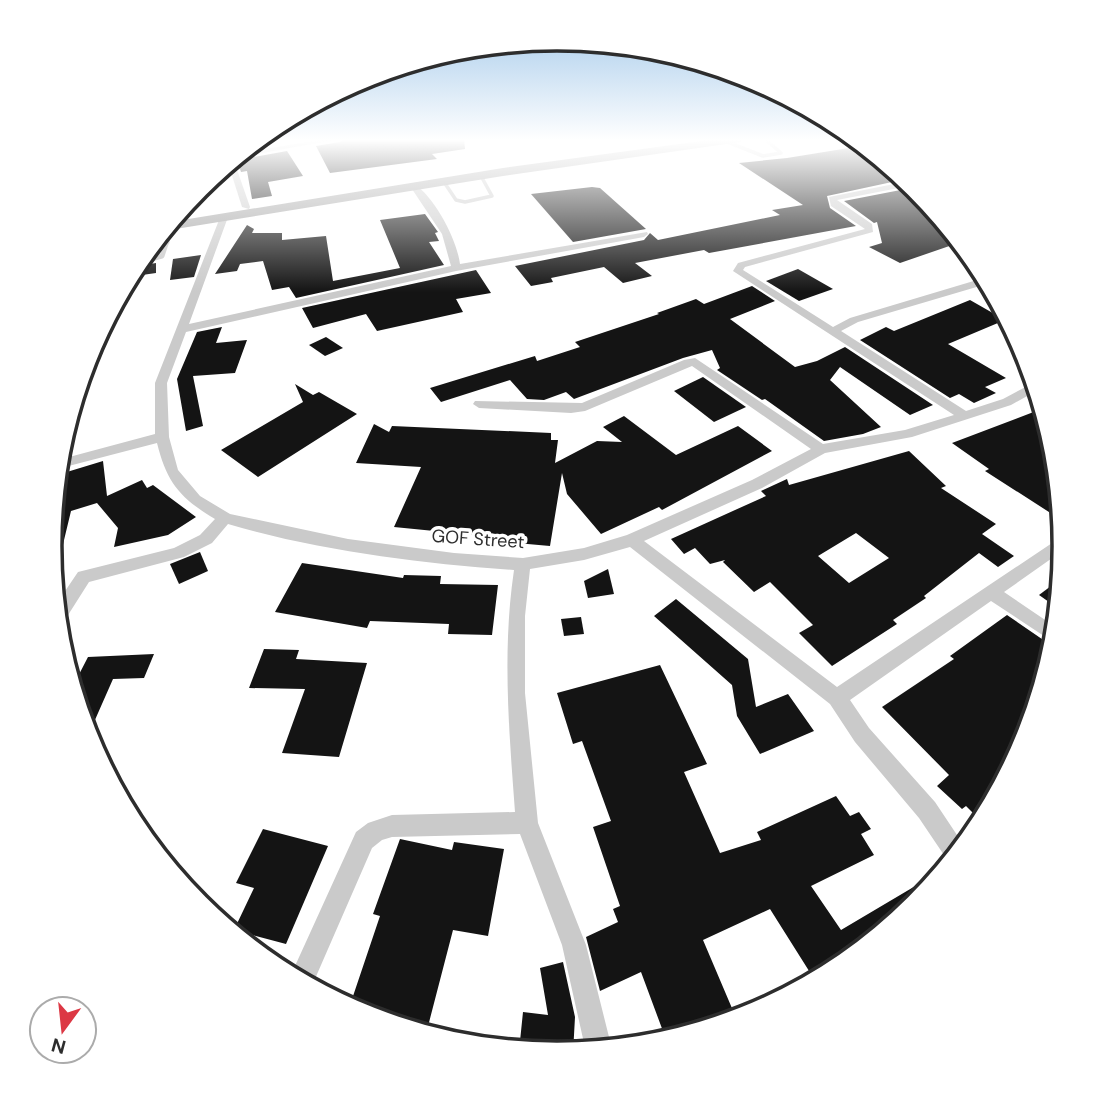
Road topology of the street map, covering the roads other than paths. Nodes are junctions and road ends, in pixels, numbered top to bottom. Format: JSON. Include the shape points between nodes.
{"nodes":[{"id":1,"x":241,"y":190,"type":"edge"},
{"id":2,"x":361,"y":190,"type":"edge"},
{"id":3,"x":389,"y":190,"type":"edge"},
{"id":4,"x":417,"y":190,"type":"edge"},
{"id":5,"x":449,"y":190,"type":"edge"},
{"id":6,"x":489,"y":190,"type":"edge"},
{"id":7,"x":876,"y":190,"type":"edge"},
{"id":8,"x":246,"y":207,"type":"junction"},
{"id":9,"x":224,"y":217,"type":"junction"},
{"id":10,"x":184,"y":221,"type":"edge"},
{"id":11,"x":183,"y":222,"type":"edge"},
{"id":12,"x":644,"y":234,"type":"dead end"},
{"id":13,"x":167,"y":242,"type":"edge"},
{"id":14,"x":153,"y":260,"type":"edge"},
{"id":15,"x":456,"y":268,"type":"junction"},
{"id":16,"x":977,"y":283,"type":"edge"},
{"id":17,"x":183,"y":328,"type":"junction"},
{"id":18,"x":833,"y":331,"type":"junction"},
{"id":19,"x":1028,"y":391,"type":"edge"},
{"id":20,"x":479,"y":404,"type":"dead end"},
{"id":21,"x":964,"y":415,"type":"junction"},
{"id":22,"x":162,"y":437,"type":"junction"},
{"id":23,"x":821,"y":449,"type":"junction"},
{"id":24,"x":69,"y":462,"type":"edge"},
{"id":25,"x":225,"y":517,"type":"junction"},
{"id":26,"x":632,"y":540,"type":"junction"},
{"id":27,"x":1053,"y":550,"type":"edge"},
{"id":28,"x":523,"y":564,"type":"junction"},
{"id":29,"x":992,"y":593,"type":"junction"},
{"id":30,"x":65,"y":605,"type":"edge"},
{"id":31,"x":1046,"y":630,"type":"edge"},
{"id":32,"x":837,"y":698,"type":"junction"},
{"id":33,"x":527,"y":823,"type":"junction"},
{"id":34,"x":952,"y":847,"type":"edge"},
{"id":35,"x":305,"y":973,"type":"edge"},
{"id":36,"x":597,"y":1040,"type":"edge"}],
"edges":[{"from":1,"to":8,"type":"street"},
{"from":2,"to":8,"type":"main road"},
{"from":3,"to":9,"type":"main road"},
{"from":4,"to":15,"type":"street","via":[[449,238]]},
{"from":5,"to":6,"type":"lane","via":[[456,200],[488,199],[492,196]]},
{"from":7,"to":18,"type":"street","via":[[832,199],[870,230],[739,267],[740,274]]},
{"from":8,"to":10,"type":"main road"},
{"from":9,"to":11,"type":"main road"},
{"from":9,"to":17,"type":"street","name":"GOF Street"},
{"from":12,"to":15,"type":"street"},
{"from":13,"to":14,"type":"lane","via":[[162,256]]},
{"from":15,"to":17,"type":"street"},
{"from":16,"to":18,"type":"street","via":[[854,320]]},
{"from":17,"to":22,"type":"street","name":"GOF Street","via":[[161,383]]},
{"from":18,"to":21,"type":"street"},
{"from":19,"to":21,"type":"street","name":"GOF Street"},
{"from":20,"to":23,"type":"street","via":[[585,407],[695,362]]},
{"from":21,"to":23,"type":"street","name":"GOF Street","via":[[907,434]]},
{"from":22,"to":24,"type":"street"},
{"from":22,"to":25,"type":"street","name":"GOF Street","via":[[171,471],[195,500]]},
{"from":23,"to":26,"type":"street","name":"GOF Street","via":[[757,484]]},
{"from":25,"to":28,"type":"street","name":"GOF Street","via":[[348,545]]},
{"from":25,"to":30,"type":"street","via":[[206,539],[178,553],[84,577]]},
{"from":26,"to":28,"type":"street","name":"GOF Street"},
{"from":26,"to":32,"type":"street"},
{"from":27,"to":29,"type":"street"},
{"from":28,"to":33,"type":"street","via":[[516,616],[516,693]]},
{"from":29,"to":31,"type":"street"},
{"from":29,"to":32,"type":"street"},
{"from":32,"to":34,"type":"street","via":[[862,735],[928,810]]},
{"from":33,"to":35,"type":"street","via":[[392,826],[376,831],[364,840]]},
{"from":33,"to":36,"type":"street","via":[[574,945]]}]}
